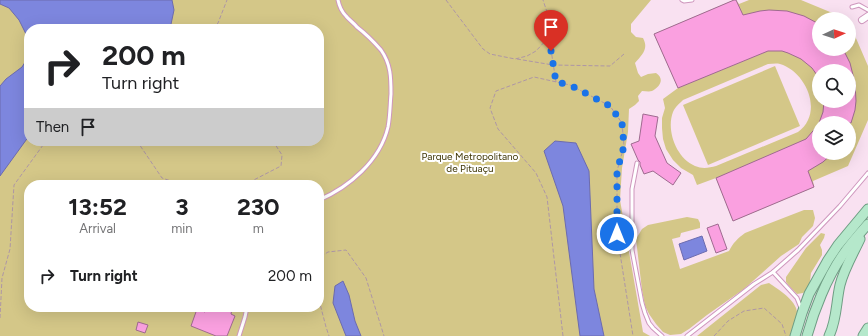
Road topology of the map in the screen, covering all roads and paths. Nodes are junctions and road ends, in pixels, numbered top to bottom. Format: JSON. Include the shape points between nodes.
{"nodes":[{"id":1,"x":227,"y":0,"type":"edge"},
{"id":2,"x":338,"y":0,"type":"edge"},
{"id":3,"x":446,"y":0,"type":"edge"},
{"id":4,"x":543,"y":0,"type":"edge"},
{"id":5,"x":682,"y":0,"type":"edge"},
{"id":6,"x":692,"y":0,"type":"edge"},
{"id":7,"x":852,"y":7,"type":"dead end"},
{"id":8,"x":868,"y":10,"type":"edge"},
{"id":9,"x":868,"y":16,"type":"edge"},
{"id":10,"x":862,"y":20,"type":"dead end"},
{"id":11,"x":218,"y":24,"type":"edge"},
{"id":12,"x":549,"y":37,"type":"junction"},
{"id":13,"x":624,"y":54,"type":"dead end"},
{"id":14,"x":515,"y":59,"type":"junction"},
{"id":15,"x":553,"y":65,"type":"junction"},
{"id":16,"x":556,"y":82,"type":"junction"},
{"id":17,"x":42,"y":146,"type":"edge"},
{"id":18,"x":140,"y":146,"type":"edge"},
{"id":19,"x":276,"y":146,"type":"edge"},
{"id":20,"x":637,"y":163,"type":"dead end"},
{"id":21,"x":868,"y":173,"type":"edge"},
{"id":22,"x":168,"y":180,"type":"edge"},
{"id":23,"x":254,"y":180,"type":"edge"},
{"id":24,"x":324,"y":197,"type":"edge"},
{"id":25,"x":868,"y":209,"type":"edge"},
{"id":26,"x":868,"y":224,"type":"edge"},
{"id":27,"x":324,"y":254,"type":"edge"},
{"id":28,"x":773,"y":272,"type":"junction"},
{"id":29,"x":803,"y":296,"type":"junction"},
{"id":30,"x":246,"y":312,"type":"edge"},
{"id":31,"x":322,"y":312,"type":"edge"},
{"id":32,"x":0,"y":318,"type":"edge"},
{"id":33,"x":868,"y":328,"type":"edge"},
{"id":34,"x":239,"y":336,"type":"edge"},
{"id":35,"x":329,"y":336,"type":"edge"},
{"id":36,"x":384,"y":336,"type":"edge"},
{"id":37,"x":563,"y":336,"type":"edge"},
{"id":38,"x":633,"y":336,"type":"edge"},
{"id":39,"x":662,"y":336,"type":"edge"},
{"id":40,"x":688,"y":336,"type":"edge"},
{"id":41,"x":714,"y":336,"type":"edge"},
{"id":42,"x":786,"y":336,"type":"edge"},
{"id":43,"x":795,"y":336,"type":"edge"},
{"id":44,"x":807,"y":336,"type":"edge"},
{"id":45,"x":829,"y":336,"type":"edge"},
{"id":46,"x":863,"y":336,"type":"edge"}],
"edges":[{"from":1,"to":11,"type":"path"},
{"from":2,"to":24,"type":"lane","via":[[346,16],[367,35],[388,62],[391,72],[390,104],[388,128],[379,149],[365,169],[345,186]]},
{"from":3,"to":14,"type":"path","via":[[484,49],[490,54]]},
{"from":4,"to":12,"type":"path","via":[[550,21]]},
{"from":5,"to":6,"type":"lane"},
{"from":7,"to":8,"type":"lane","via":[[859,5]]},
{"from":9,"to":10,"type":"street"},
{"from":12,"to":14,"type":"path","via":[[536,51]]},
{"from":12,"to":15,"type":"path"},
{"from":13,"to":15,"type":"path","via":[[610,66]]},
{"from":14,"to":15,"type":"path"},
{"from":15,"to":16,"type":"path"},
{"from":16,"to":37,"type":"path","via":[[534,77],[496,90],[490,108],[498,129],[536,173],[547,197]]},
{"from":16,"to":38,"type":"path","via":[[570,85],[610,106],[622,123],[624,146],[617,171],[617,234]]},
{"from":17,"to":32,"type":"path","via":[[14,185],[10,249],[2,278]]},
{"from":18,"to":22,"type":"path","via":[[162,178]]},
{"from":19,"to":23,"type":"path","via":[[282,155],[281,166]]},
{"from":20,"to":39,"type":"lane","via":[[632,189],[632,250],[645,314],[653,328]]},
{"from":21,"to":28,"type":"lane","via":[[798,250]]},
{"from":25,"to":29,"type":"main road","via":[[838,244]]},
{"from":26,"to":44,"type":"main road","via":[[855,238],[831,274]]},
{"from":26,"to":45,"type":"main road","via":[[841,283],[834,323]]},
{"from":27,"to":36,"type":"path","via":[[346,250],[366,278]]},
{"from":28,"to":29,"type":"lane"},
{"from":28,"to":40,"type":"lane"},
{"from":29,"to":43,"type":"main road","via":[[802,313]]},
{"from":30,"to":34,"type":"lane"},
{"from":31,"to":35,"type":"path"},
{"from":33,"to":46,"type":"main road"},
{"from":41,"to":42,"type":"path","via":[[728,321],[744,311],[764,308],[782,324]]}]}
